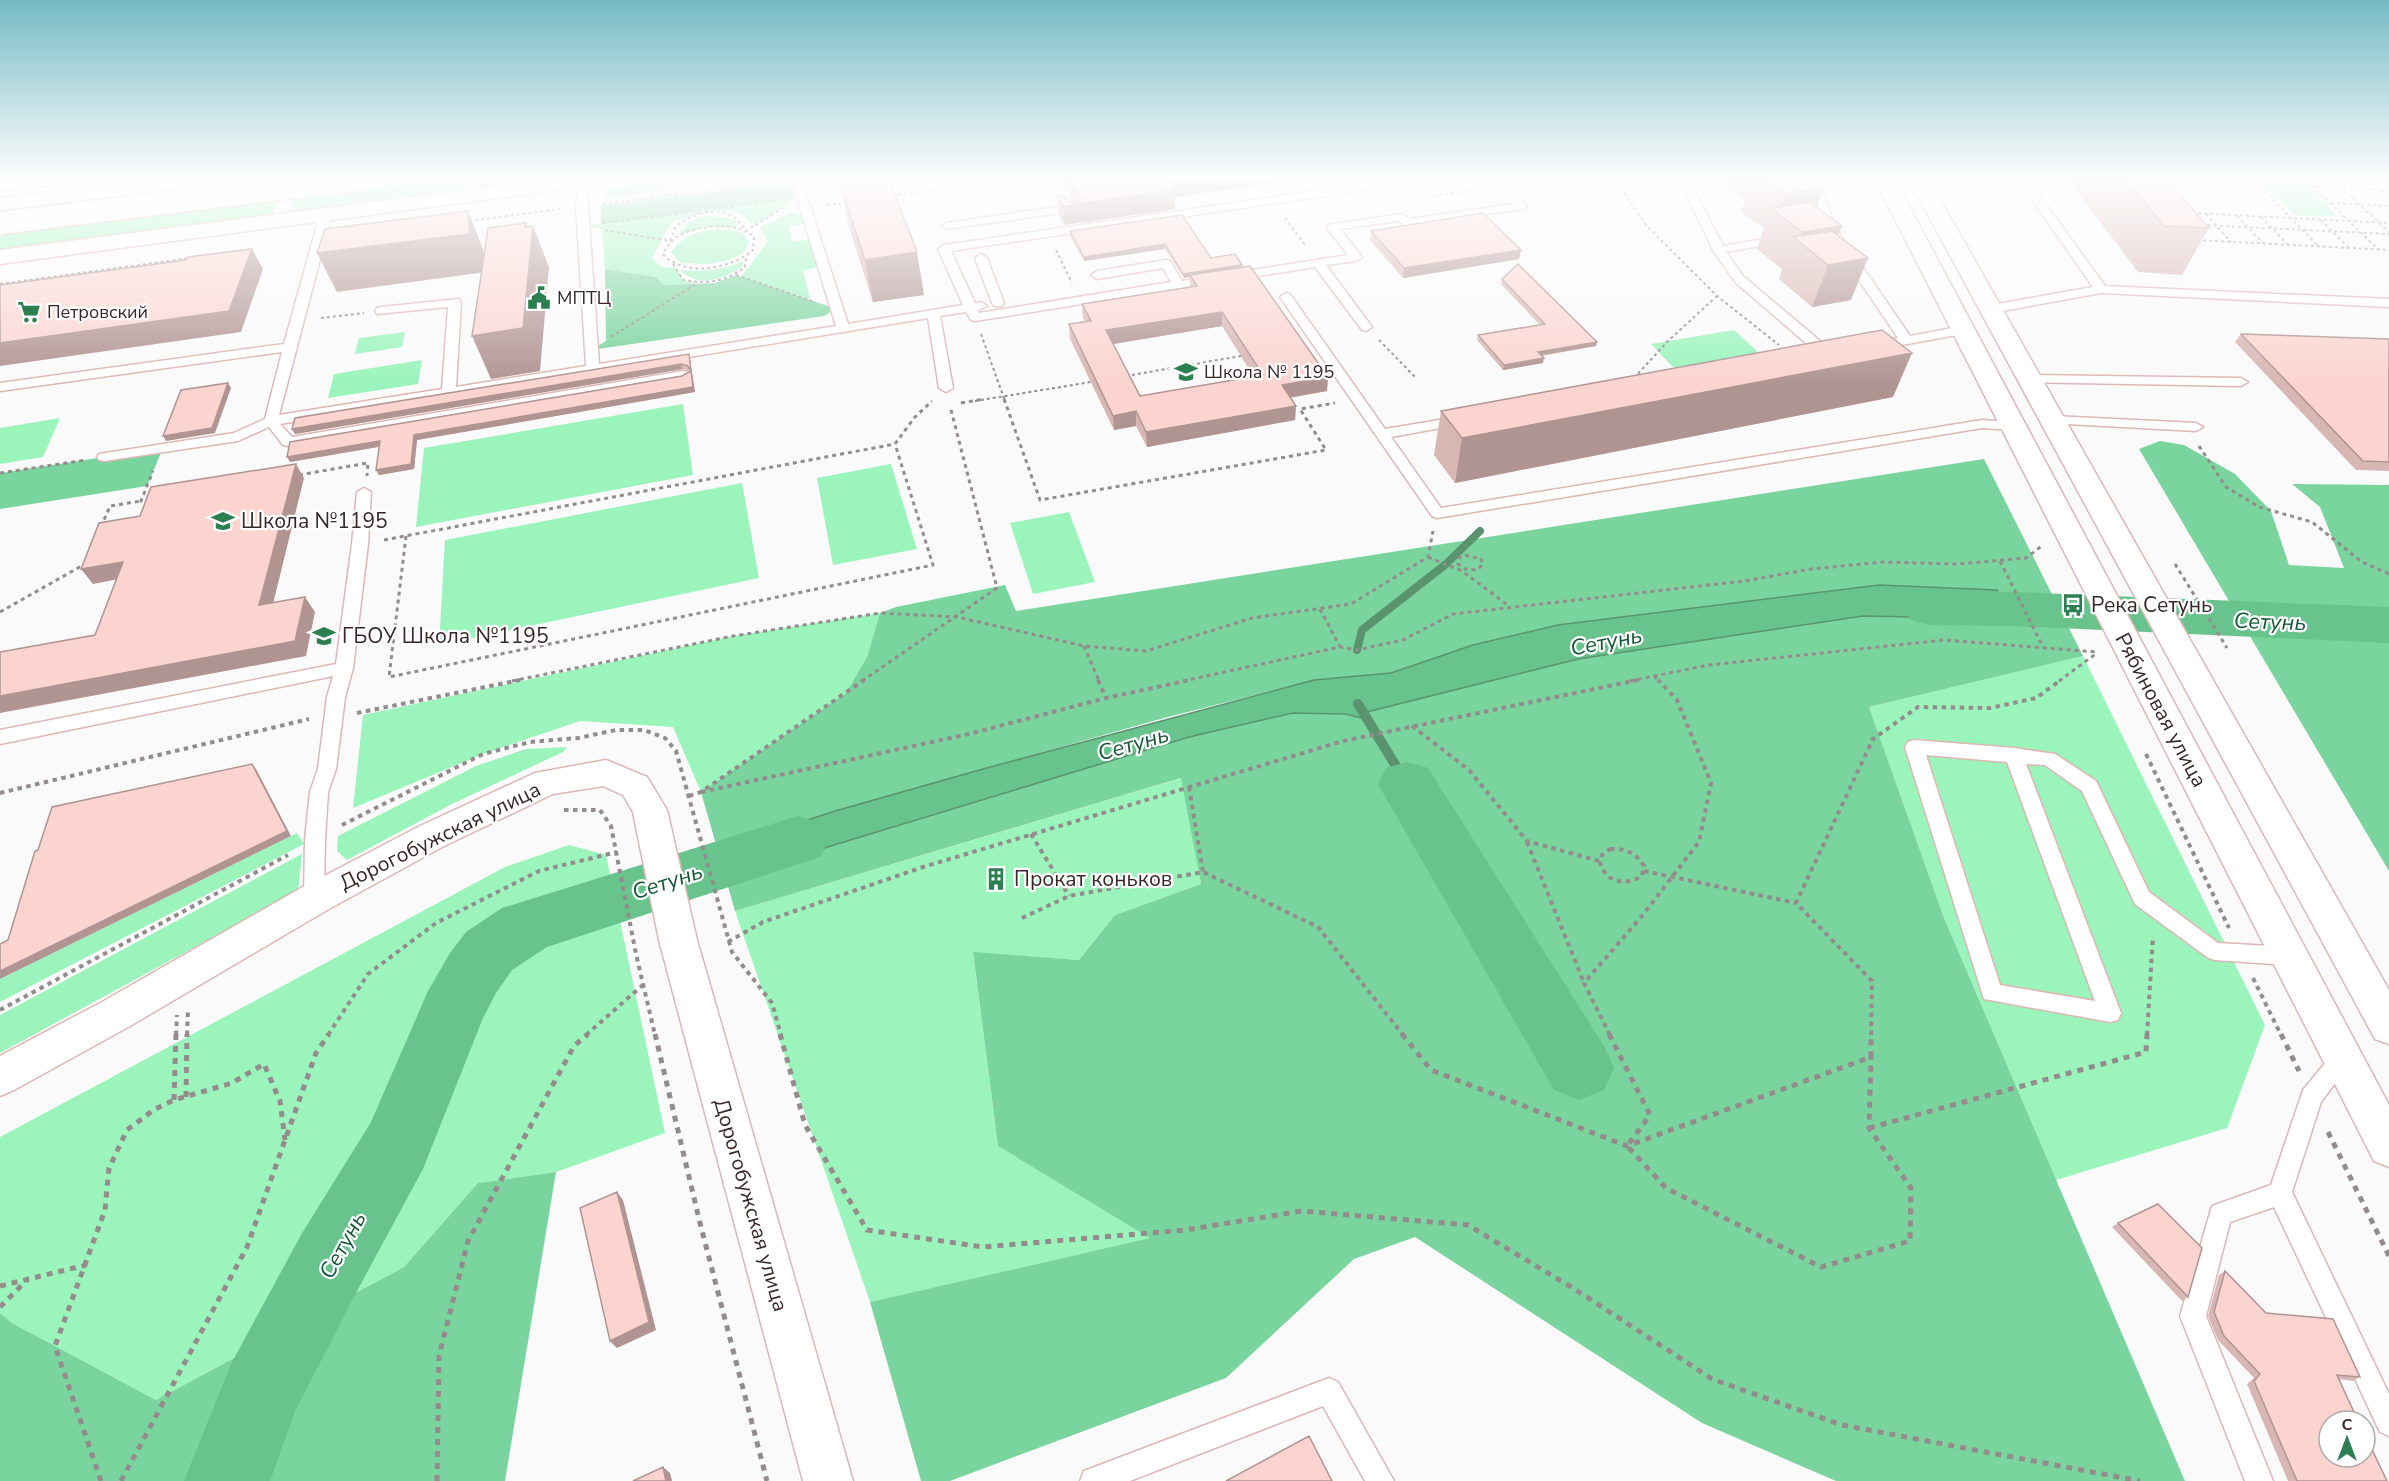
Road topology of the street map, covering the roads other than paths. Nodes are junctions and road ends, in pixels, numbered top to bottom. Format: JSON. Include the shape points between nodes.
{"nodes":[{"id":1,"x":75,"y":247,"type":"edge"},
{"id":2,"x":315,"y":247,"type":"edge"},
{"id":3,"x":584,"y":247,"type":"edge"},
{"id":4,"x":817,"y":247,"type":"edge"},
{"id":5,"x":957,"y":247,"type":"edge"},
{"id":6,"x":1348,"y":247,"type":"edge"},
{"id":7,"x":1718,"y":247,"type":"edge"},
{"id":8,"x":1737,"y":247,"type":"edge"},
{"id":9,"x":1837,"y":247,"type":"edge"},
{"id":10,"x":1920,"y":247,"type":"edge"},
{"id":11,"x":1957,"y":247,"type":"edge"},
{"id":12,"x":2071,"y":247,"type":"edge"},
{"id":13,"x":1719,"y":250,"type":"junction"},
{"id":14,"x":0,"y":257,"type":"edge"},
{"id":15,"x":981,"y":258,"type":"dead end"},
{"id":16,"x":1318,"y":263,"type":"junction"},
{"id":17,"x":1097,"y":275,"type":"dead end"},
{"id":18,"x":1179,"y":285,"type":"junction"},
{"id":19,"x":2101,"y":289,"type":"junction"},
{"id":20,"x":1065,"y":292,"type":"dead end"},
{"id":21,"x":1286,"y":297,"type":"dead end"},
{"id":22,"x":998,"y":303,"type":"junction"},
{"id":23,"x":2389,"y":303,"type":"edge"},
{"id":24,"x":970,"y":307,"type":"junction"},
{"id":25,"x":1991,"y":309,"type":"junction"},
{"id":26,"x":381,"y":311,"type":"road end"},
{"id":27,"x":933,"y":313,"type":"junction"},
{"id":28,"x":1366,"y":327,"type":"road end"},
{"id":29,"x":843,"y":328,"type":"junction"},
{"id":30,"x":1963,"y":330,"type":"junction"},
{"id":31,"x":1906,"y":340,"type":"junction"},
{"id":32,"x":290,"y":347,"type":"junction"},
{"id":33,"x":1861,"y":348,"type":"edge"},
{"id":34,"x":1798,"y":359,"type":"edge"},
{"id":35,"x":593,"y":368,"type":"junction"},
{"id":36,"x":683,"y":375,"type":"edge"},
{"id":37,"x":2030,"y":379,"type":"junction"},
{"id":38,"x":2241,"y":382,"type":"dead end"},
{"id":39,"x":0,"y":387,"type":"edge"},
{"id":40,"x":946,"y":388,"type":"dead end"},
{"id":41,"x":449,"y":392,"type":"junction"},
{"id":42,"x":1474,"y":418,"type":"edge"},
{"id":43,"x":2053,"y":420,"type":"junction"},
{"id":44,"x":271,"y":421,"type":"junction"},
{"id":45,"x":2013,"y":426,"type":"junction"},
{"id":46,"x":2188,"y":427,"type":"road end"},
{"id":47,"x":1382,"y":434,"type":"junction"},
{"id":48,"x":104,"y":457,"type":"road end"},
{"id":49,"x":364,"y":492,"type":"road end"},
{"id":50,"x":344,"y":668,"type":"junction"},
{"id":51,"x":0,"y":737,"type":"edge"},
{"id":52,"x":2014,"y":755,"type":"junction"},
{"id":53,"x":314,"y":899,"type":"junction"},
{"id":54,"x":2289,"y":956,"type":"junction"},
{"id":55,"x":2389,"y":1028,"type":"edge"},
{"id":56,"x":2343,"y":1058,"type":"junction"},
{"id":57,"x":0,"y":1077,"type":"edge"},
{"id":58,"x":2389,"y":1147,"type":"edge"},
{"id":59,"x":2280,"y":1194,"type":"junction"},
{"id":60,"x":2389,"y":1423,"type":"edge"},
{"id":61,"x":828,"y":1481,"type":"edge"},
{"id":62,"x":1094,"y":1481,"type":"edge"},
{"id":63,"x":1380,"y":1481,"type":"edge"},
{"id":64,"x":2259,"y":1481,"type":"edge"}],
"edges":[{"from":1,"to":14,"type":"main road"},
{"from":2,"to":32,"type":"lane"},
{"from":3,"to":35,"type":"lane"},
{"from":4,"to":29,"type":"lane"},
{"from":5,"to":24,"type":"lane","via":[[944,249]]},
{"from":6,"to":16,"type":"lane","via":[[1356,257]]},
{"from":7,"to":13,"type":"lane"},
{"from":8,"to":13,"type":"lane"},
{"from":9,"to":31,"type":"lane"},
{"from":10,"to":30,"type":"main road","name":"Рябиновая улица"},
{"from":11,"to":25,"type":"main road","name":"Рябиновая улица"},
{"from":12,"to":19,"type":"lane"},
{"from":13,"to":34,"type":"lane","via":[[1739,279],[1833,353]]},
{"from":15,"to":22,"type":"lane"},
{"from":16,"to":18,"type":"lane"},
{"from":16,"to":28,"type":"lane"},
{"from":17,"to":18,"type":"lane","via":[[1166,264]]},
{"from":18,"to":24,"type":"lane","via":[[975,317]]},
{"from":19,"to":23,"type":"lane"},
{"from":19,"to":25,"type":"lane"},
{"from":20,"to":22,"type":"lane"},
{"from":21,"to":47,"type":"lane"},
{"from":22,"to":24,"type":"lane"},
{"from":24,"to":27,"type":"lane"},
{"from":25,"to":37,"type":"main road","name":"Рябиновая улица"},
{"from":26,"to":41,"type":"lane","via":[[455,302]]},
{"from":27,"to":29,"type":"lane"},
{"from":27,"to":40,"type":"lane"},
{"from":29,"to":35,"type":"lane"},
{"from":30,"to":31,"type":"lane"},
{"from":30,"to":45,"type":"main road","name":"Рябиновая улица"},
{"from":31,"to":33,"type":"lane"},
{"from":32,"to":39,"type":"lane"},
{"from":32,"to":44,"type":"lane"},
{"from":35,"to":41,"type":"lane"},
{"from":36,"to":44,"type":"lane","via":[[288,442]]},
{"from":37,"to":38,"type":"lane"},
{"from":37,"to":43,"type":"main road","name":"Рябиновая улица"},
{"from":41,"to":44,"type":"lane"},
{"from":42,"to":47,"type":"lane"},
{"from":43,"to":46,"type":"lane"},
{"from":43,"to":55,"type":"main road","name":"Рябиновая улица"},
{"from":44,"to":48,"type":"lane","via":[[238,437]]},
{"from":45,"to":47,"type":"lane","via":[[1982,424],[1437,513]]},
{"from":45,"to":54,"type":"main road","name":"Рябиновая улица"},
{"from":49,"to":50,"type":"lane"},
{"from":50,"to":51,"type":"lane"},
{"from":50,"to":53,"type":"lane","via":[[320,792]]},
{"from":52,"to":52,"type":"lane","via":[[1914,747],[1992,993],[2110,1013]]},
{"from":52,"to":54,"type":"lane","via":[[2049,759],[2089,786],[2142,898],[2155,908],[2214,951]]},
{"from":53,"to":57,"type":"main road","name":"Дорогобужская улица"},
{"from":53,"to":61,"type":"main road","name":"Дорогобужская улица","via":[[432,836],[548,782],[606,773],[635,786],[650,810],[678,940]]},
{"from":54,"to":56,"type":"main road","name":"Рябиновая улица"},
{"from":56,"to":58,"type":"main road","name":"Рябиновая улица"},
{"from":56,"to":59,"type":"lane","via":[[2312,1097]]},
{"from":59,"to":60,"type":"lane"},
{"from":59,"to":64,"type":"lane","via":[[2220,1214],[2193,1316]]},
{"from":62,"to":63,"type":"lane","via":[[1329,1391]]}]}
